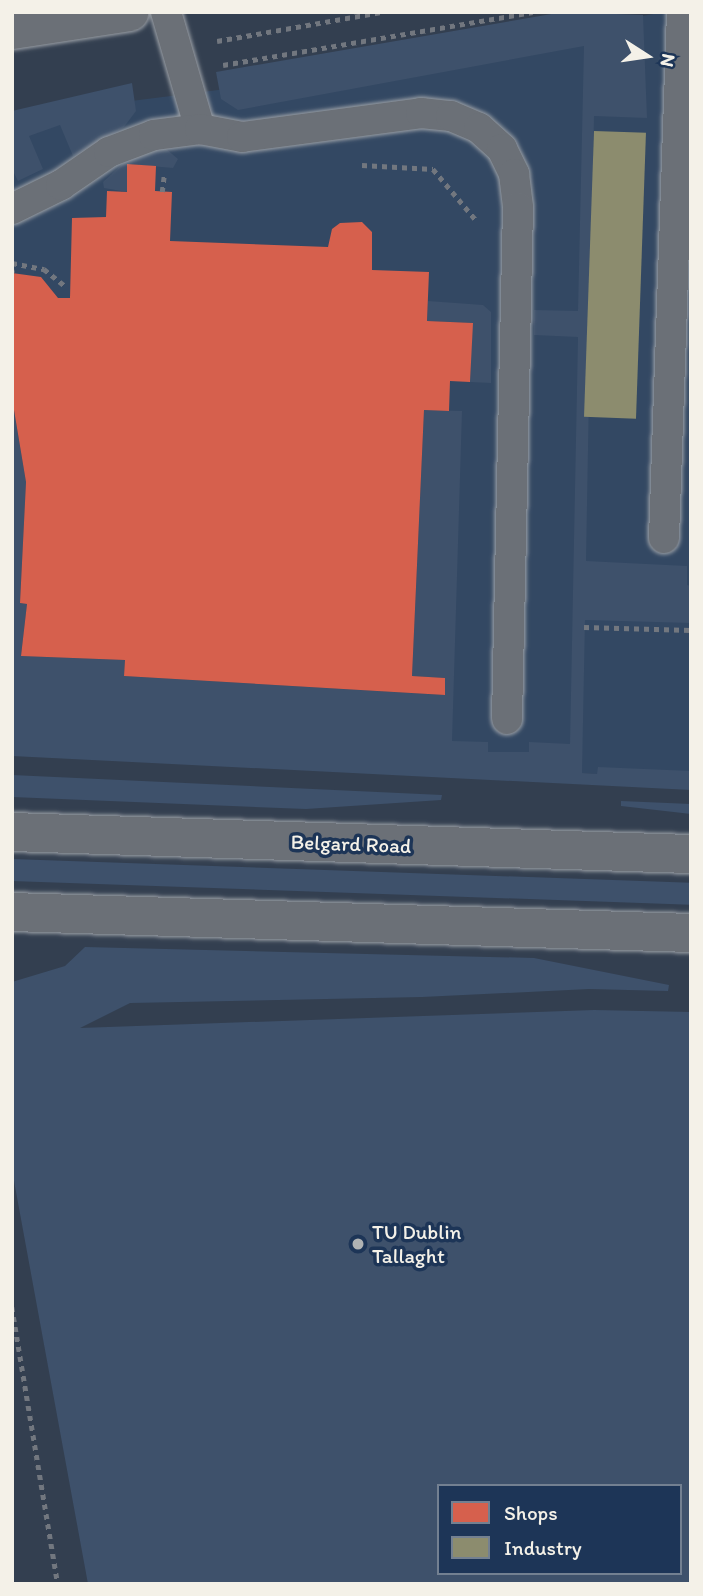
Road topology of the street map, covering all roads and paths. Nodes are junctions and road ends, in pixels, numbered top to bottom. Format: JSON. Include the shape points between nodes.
{"nodes":[{"id":1,"x":130,"y":12,"type":"edge"},
{"id":2,"x":166,"y":12,"type":"edge"},
{"id":3,"x":533,"y":12,"type":"edge"},
{"id":4,"x":682,"y":12,"type":"edge"},
{"id":5,"x":91,"y":15,"type":"edge"},
{"id":6,"x":12,"y":30,"type":"edge"},
{"id":7,"x":215,"y":66,"type":"dead end"},
{"id":8,"x":200,"y":129,"type":"junction"},
{"id":9,"x":350,"y":165,"type":"dead end"},
{"id":10,"x":173,"y":173,"type":"dead end"},
{"id":11,"x":162,"y":192,"type":"dead end"},
{"id":12,"x":12,"y":209,"type":"edge"},
{"id":13,"x":481,"y":226,"type":"dead end"},
{"id":14,"x":12,"y":263,"type":"edge"},
{"id":15,"x":64,"y":285,"type":"dead end"},
{"id":16,"x":664,"y":538,"type":"dead end"},
{"id":17,"x":584,"y":627,"type":"dead end"},
{"id":18,"x":691,"y":630,"type":"edge"},
{"id":19,"x":507,"y":719,"type":"dead end"},
{"id":20,"x":12,"y":832,"type":"edge"},
{"id":21,"x":691,"y":854,"type":"edge"},
{"id":22,"x":12,"y":912,"type":"edge"},
{"id":23,"x":691,"y":933,"type":"edge"},
{"id":24,"x":12,"y":1307,"type":"edge"},
{"id":25,"x":58,"y":1584,"type":"edge"}],
"edges":[{"from":1,"to":5,"type":"main road"},
{"from":2,"to":8,"type":"lane"},
{"from":3,"to":7,"type":"path"},
{"from":4,"to":16,"type":"lane"},
{"from":5,"to":6,"type":"main road"},
{"from":8,"to":12,"type":"lane","via":[[154,135],[109,152],[61,185]]},
{"from":8,"to":19,"type":"lane","via":[[242,137],[421,113],[451,116],[479,128],[502,149],[514,174],[518,207]]},
{"from":9,"to":13,"type":"path","via":[[433,169]]},
{"from":10,"to":11,"type":"path","via":[[164,173]]},
{"from":14,"to":15,"type":"path","via":[[44,269]]},
{"from":17,"to":18,"type":"path"},
{"from":20,"to":21,"type":"main road","name":"Belgard Road"},
{"from":22,"to":23,"type":"main road"},
{"from":24,"to":25,"type":"path"}]}
